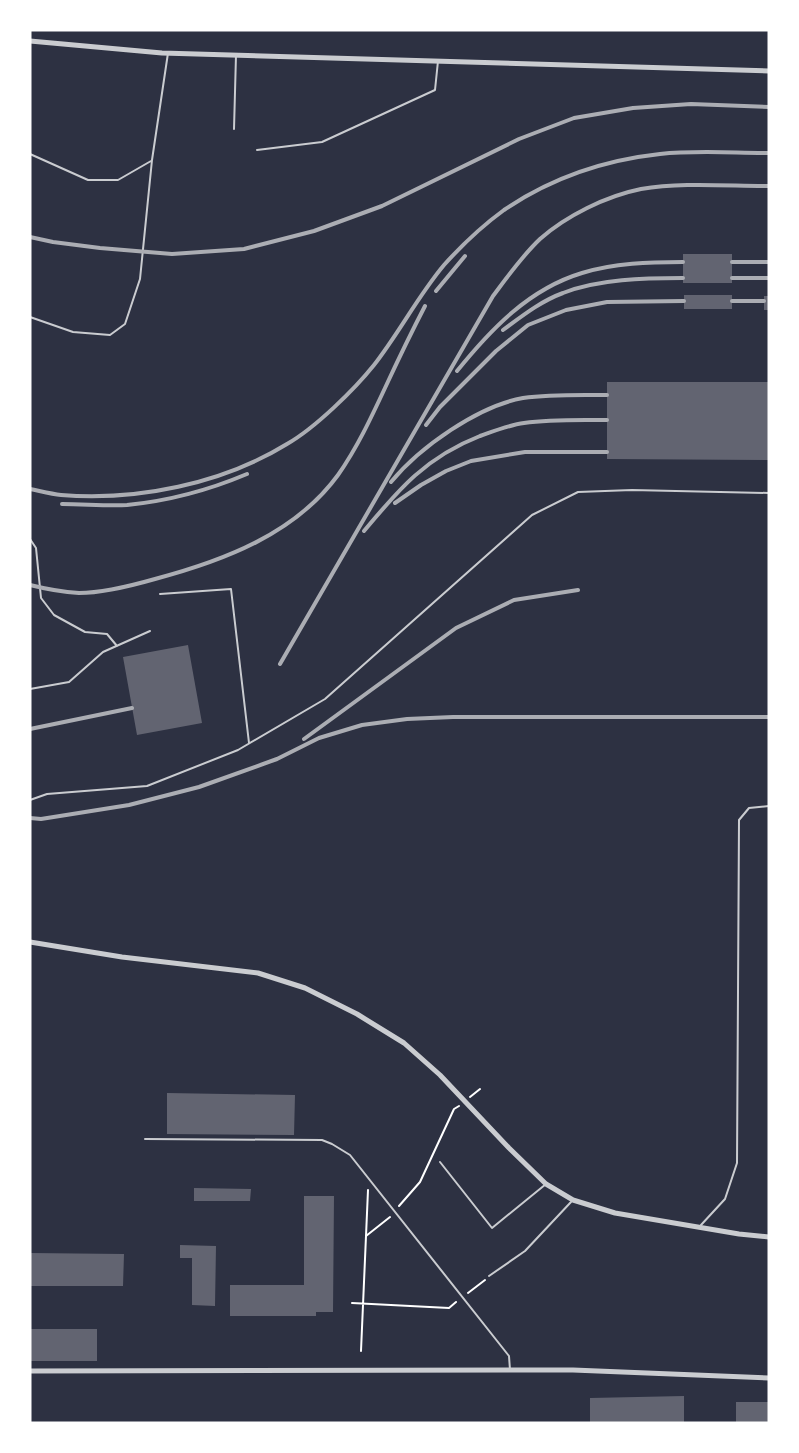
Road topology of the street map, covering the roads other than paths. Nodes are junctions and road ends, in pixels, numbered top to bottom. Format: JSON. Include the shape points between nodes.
{"nodes":[{"id":1,"x":30,"y":41,"type":"edge"},
{"id":2,"x":168,"y":53,"type":"junction"},
{"id":3,"x":236,"y":55,"type":"junction"},
{"id":4,"x":438,"y":61,"type":"junction"},
{"id":5,"x":769,"y":71,"type":"edge"},
{"id":6,"x":234,"y":129,"type":"dead end"},
{"id":7,"x":257,"y":150,"type":"dead end"},
{"id":8,"x":30,"y":154,"type":"edge"},
{"id":9,"x":152,"y":160,"type":"junction"},
{"id":10,"x":30,"y":317,"type":"edge"},
{"id":11,"x":769,"y":493,"type":"edge"},
{"id":12,"x":30,"y":539,"type":"edge"},
{"id":13,"x":160,"y":594,"type":"dead end"},
{"id":14,"x":150,"y":632,"type":"dead end"},
{"id":15,"x":117,"y":646,"type":"junction"},
{"id":16,"x":30,"y":689,"type":"edge"},
{"id":17,"x":249,"y":743,"type":"junction"},
{"id":18,"x":30,"y":800,"type":"edge"},
{"id":19,"x":769,"y":806,"type":"edge"},
{"id":20,"x":30,"y":942,"type":"edge"},
{"id":21,"x":145,"y":1139,"type":"dead end"},
{"id":22,"x":440,"y":1162,"type":"dead end"},
{"id":23,"x":546,"y":1184,"type":"junction"},
{"id":24,"x":573,"y":1200,"type":"junction"},
{"id":25,"x":699,"y":1228,"type":"junction"},
{"id":26,"x":769,"y":1237,"type":"edge"},
{"id":27,"x":489,"y":1276,"type":"road end"},
{"id":28,"x":510,"y":1370,"type":"junction"},
{"id":29,"x":30,"y":1371,"type":"edge"},
{"id":30,"x":769,"y":1378,"type":"edge"}],
"edges":[{"from":1,"to":2,"type":"street"},
{"from":2,"to":3,"type":"street"},
{"from":2,"to":9,"type":"lane"},
{"from":3,"to":4,"type":"street"},
{"from":3,"to":6,"type":"lane"},
{"from":4,"to":5,"type":"street"},
{"from":4,"to":7,"type":"lane","via":[[435,90],[322,142]]},
{"from":8,"to":9,"type":"lane","via":[[88,180],[118,180]]},
{"from":9,"to":10,"type":"lane","via":[[140,279],[126,324],[110,335],[73,332]]},
{"from":11,"to":17,"type":"lane","via":[[578,492],[532,515],[325,699]]},
{"from":12,"to":15,"type":"lane","via":[[36,548],[41,598],[54,615],[86,632],[107,634]]},
{"from":13,"to":17,"type":"lane","via":[[231,589]]},
{"from":14,"to":15,"type":"lane"},
{"from":15,"to":16,"type":"lane","via":[[103,652],[69,682]]},
{"from":17,"to":18,"type":"lane","via":[[147,786],[47,794]]},
{"from":19,"to":25,"type":"lane","via":[[749,808],[739,820],[737,1163],[725,1199]]},
{"from":20,"to":23,"type":"street","via":[[258,973],[305,988],[404,1044],[440,1075]]},
{"from":21,"to":28,"type":"lane","via":[[322,1140],[350,1155],[509,1356]]},
{"from":22,"to":23,"type":"lane","via":[[492,1228]]},
{"from":23,"to":24,"type":"street"},
{"from":24,"to":25,"type":"street","via":[[615,1214]]},
{"from":24,"to":27,"type":"lane","via":[[525,1251]]},
{"from":25,"to":26,"type":"street"},
{"from":28,"to":29,"type":"street"},
{"from":28,"to":30,"type":"street"}]}
